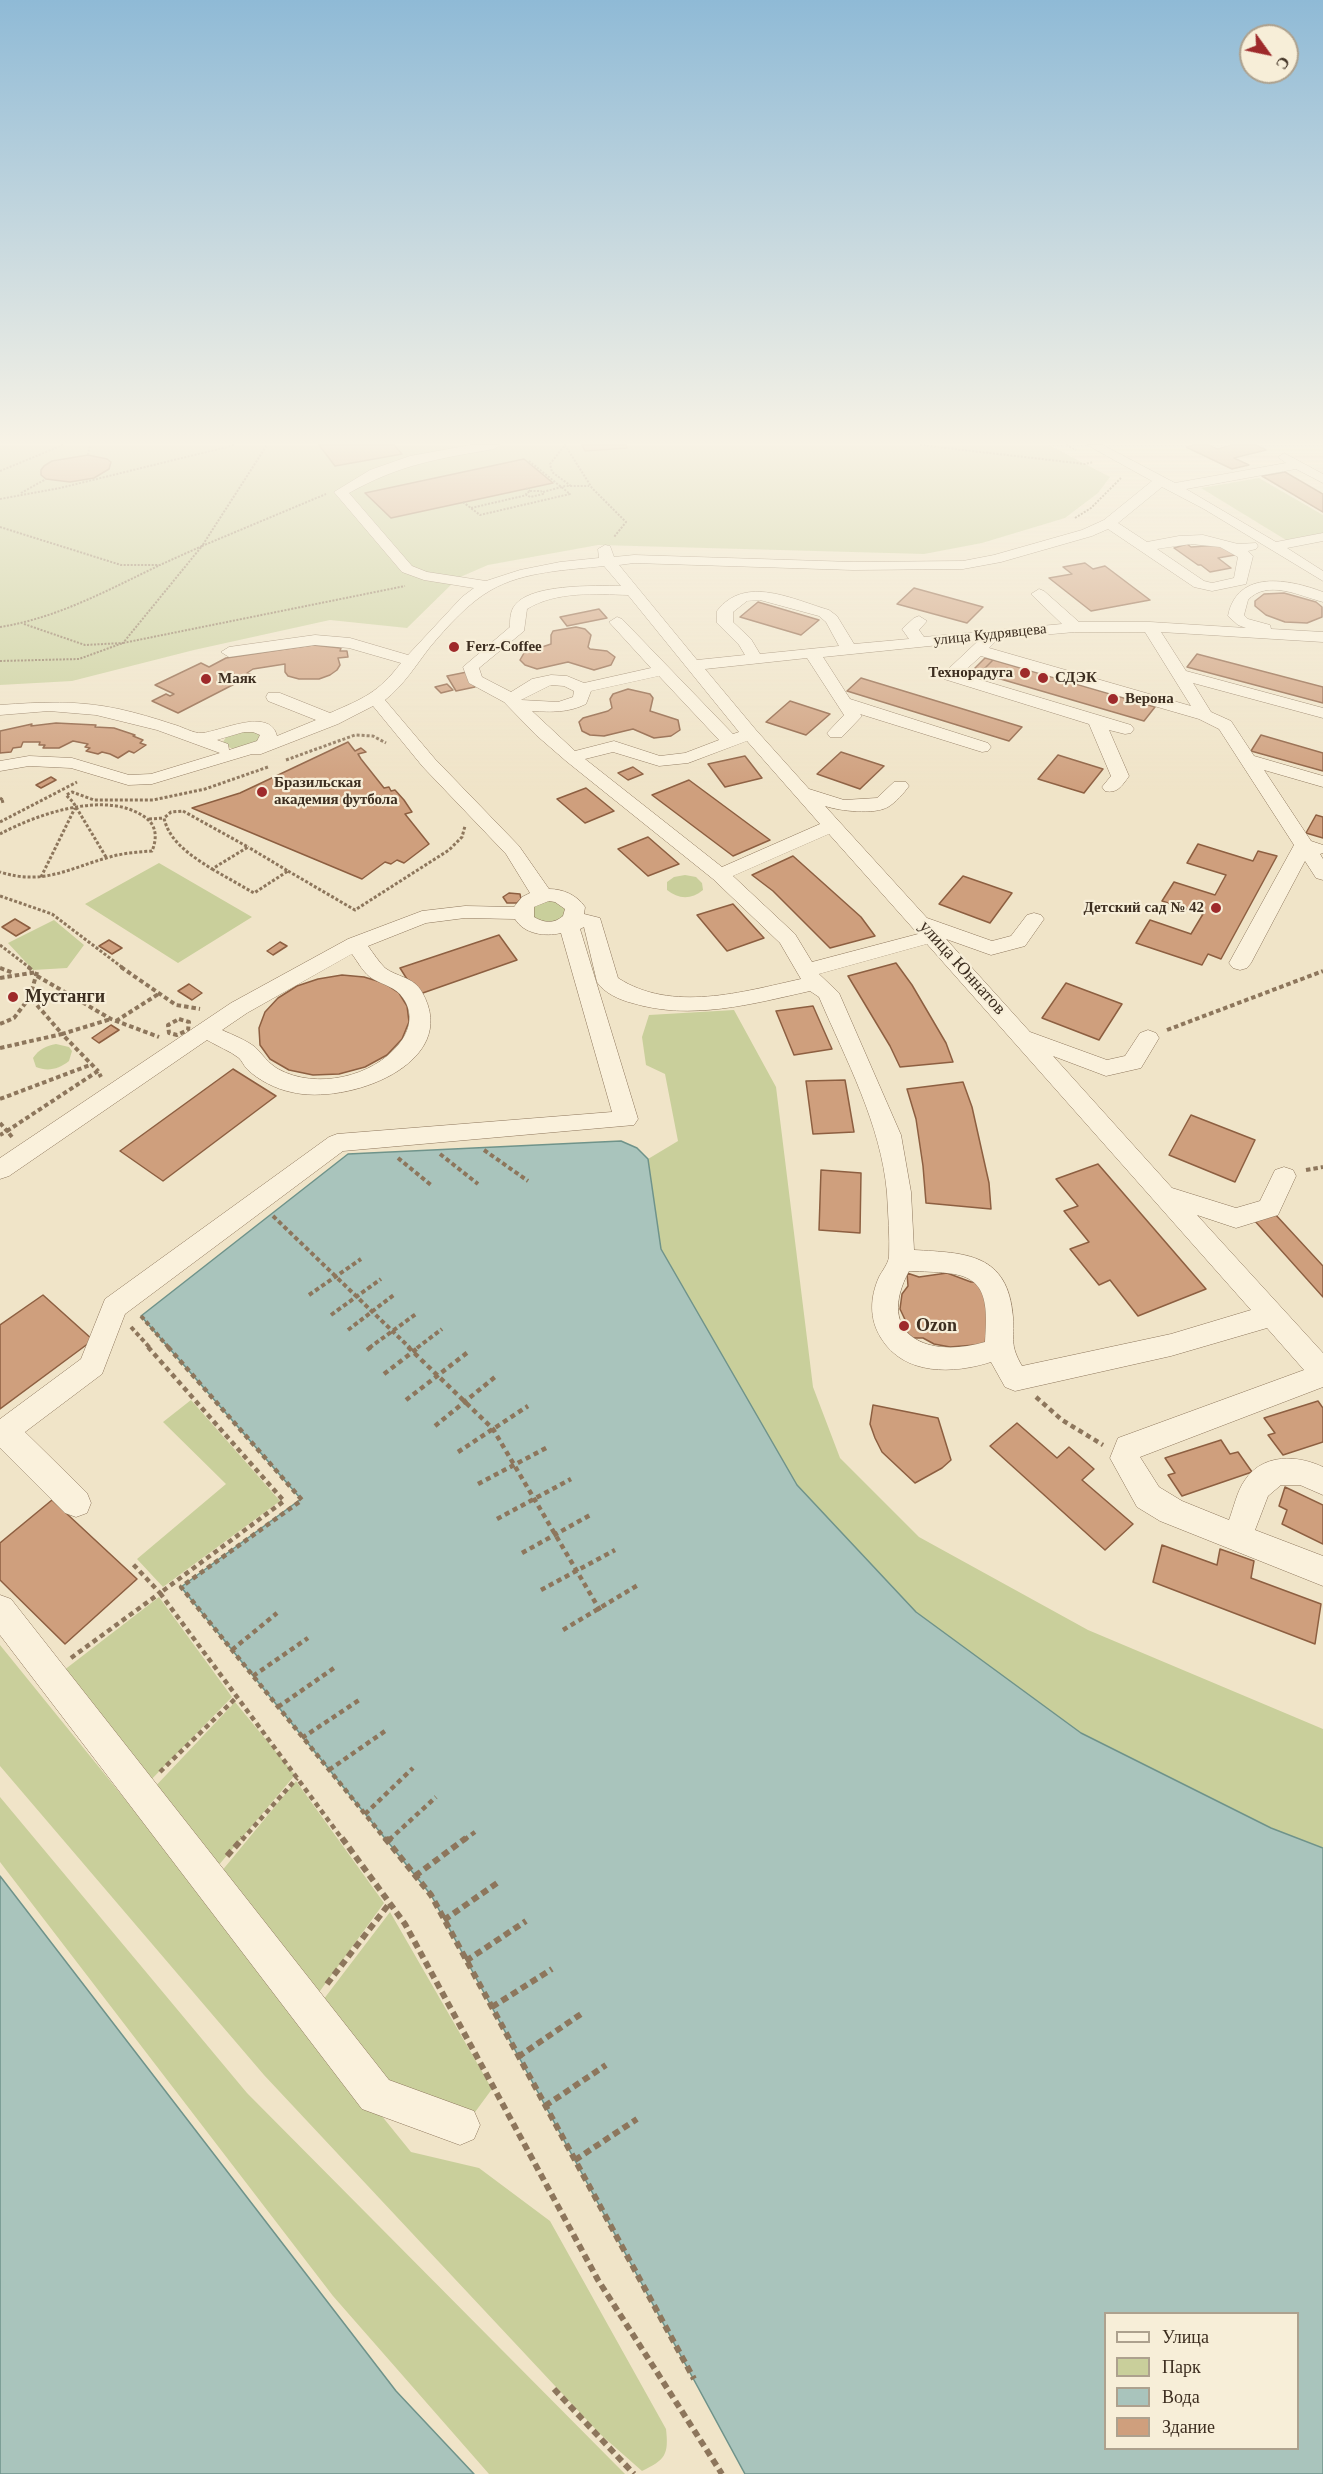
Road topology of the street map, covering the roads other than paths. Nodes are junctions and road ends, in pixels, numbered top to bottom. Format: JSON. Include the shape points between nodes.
{"nodes":[{"id":1,"x":400,"y":560,"type":"edge"},
{"id":2,"x":578,"y":560,"type":"edge"},
{"id":3,"x":614,"y":560,"type":"edge"},
{"id":4,"x":681,"y":560,"type":"edge"},
{"id":5,"x":988,"y":560,"type":"edge"},
{"id":6,"x":1165,"y":560,"type":"edge"},
{"id":7,"x":1245,"y":560,"type":"edge"},
{"id":8,"x":1297,"y":560,"type":"edge"},
{"id":9,"x":1323,"y":577,"type":"edge"},
{"id":10,"x":487,"y":586,"type":"junction"},
{"id":11,"x":632,"y":591,"type":"junction"},
{"id":12,"x":1039,"y":594,"type":"dead end"},
{"id":13,"x":1323,"y":597,"type":"edge"},
{"id":14,"x":919,"y":621,"type":"dead end"},
{"id":15,"x":617,"y":622,"type":"dead end"},
{"id":16,"x":1075,"y":627,"type":"junction"},
{"id":17,"x":1150,"y":627,"type":"junction"},
{"id":18,"x":994,"y":634,"type":"junction"},
{"id":19,"x":1294,"y":635,"type":"junction"},
{"id":20,"x":1323,"y":637,"type":"edge"},
{"id":21,"x":920,"y":642,"type":"junction"},
{"id":22,"x":849,"y":649,"type":"junction"},
{"id":23,"x":977,"y":650,"type":"junction"},
{"id":24,"x":228,"y":652,"type":"dead end"},
{"id":25,"x":812,"y":653,"type":"junction"},
{"id":26,"x":755,"y":659,"type":"junction"},
{"id":27,"x":397,"y":662,"type":"junction"},
{"id":28,"x":368,"y":665,"type":"dead end"},
{"id":29,"x":693,"y":665,"type":"junction"},
{"id":30,"x":662,"y":670,"type":"junction"},
{"id":31,"x":1178,"y":674,"type":"junction"},
{"id":32,"x":582,"y":688,"type":"junction"},
{"id":33,"x":274,"y":697,"type":"dead end"},
{"id":34,"x":376,"y":699,"type":"junction"},
{"id":35,"x":514,"y":702,"type":"junction"},
{"id":36,"x":844,"y":703,"type":"junction"},
{"id":37,"x":0,"y":710,"type":"edge"},
{"id":38,"x":1323,"y":714,"type":"edge"},
{"id":39,"x":1205,"y":715,"type":"junction"},
{"id":40,"x":332,"y":720,"type":"junction"},
{"id":41,"x":1096,"y":720,"type":"junction"},
{"id":42,"x":208,"y":722,"type":"dead end"},
{"id":43,"x":1125,"y":729,"type":"dead end"},
{"id":44,"x":228,"y":731,"type":"junction"},
{"id":45,"x":836,"y":733,"type":"dead end"},
{"id":46,"x":741,"y":738,"type":"junction"},
{"id":47,"x":198,"y":739,"type":"junction"},
{"id":48,"x":982,"y":747,"type":"dead end"},
{"id":49,"x":222,"y":748,"type":"junction"},
{"id":50,"x":248,"y":752,"type":"junction"},
{"id":51,"x":572,"y":757,"type":"junction"},
{"id":52,"x":1248,"y":760,"type":"junction"},
{"id":53,"x":0,"y":766,"type":"edge"},
{"id":54,"x":1323,"y":782,"type":"edge"},
{"id":55,"x":900,"y":786,"type":"dead end"},
{"id":56,"x":1111,"y":787,"type":"dead end"},
{"id":57,"x":804,"y":793,"type":"junction"},
{"id":58,"x":834,"y":825,"type":"junction"},
{"id":59,"x":1313,"y":848,"type":"edge"},
{"id":60,"x":1323,"y":873,"type":"edge"},
{"id":61,"x":720,"y":875,"type":"junction"},
{"id":62,"x":542,"y":896,"type":"junction"},
{"id":63,"x":522,"y":913,"type":"junction"},
{"id":64,"x":1034,"y":919,"type":"dead end"},
{"id":65,"x":568,"y":925,"type":"junction"},
{"id":66,"x":928,"y":930,"type":"junction"},
{"id":67,"x":356,"y":944,"type":"junction"},
{"id":68,"x":1240,"y":963,"type":"dead end"},
{"id":69,"x":810,"y":977,"type":"junction"},
{"id":70,"x":207,"y":1031,"type":"junction"},
{"id":71,"x":1024,"y":1036,"type":"junction"},
{"id":72,"x":1148,"y":1038,"type":"road end"},
{"id":73,"x":0,"y":1170,"type":"edge"},
{"id":74,"x":1284,"y":1176,"type":"dead end"},
{"id":75,"x":1165,"y":1195,"type":"junction"},
{"id":76,"x":902,"y":1260,"type":"junction"},
{"id":77,"x":1273,"y":1315,"type":"junction"},
{"id":78,"x":998,"y":1349,"type":"junction"},
{"id":79,"x":1323,"y":1373,"type":"edge"},
{"id":80,"x":3,"y":1433,"type":"edge"},
{"id":81,"x":1323,"y":1482,"type":"edge"},
{"id":82,"x":76,"y":1503,"type":"dead end"},
{"id":83,"x":1238,"y":1537,"type":"junction"},
{"id":84,"x":1323,"y":1571,"type":"edge"},
{"id":85,"x":0,"y":1610,"type":"edge"},
{"id":86,"x":460,"y":2125,"type":"dead end"}],
"edges":[{"from":1,"to":10,"type":"street","via":[[407,569],[424,576]]},
{"from":2,"to":10,"type":"street"},
{"from":3,"to":11,"type":"street","name":"улица Юннатов"},
{"from":4,"to":5,"type":"street","via":[[864,566],[963,565]]},
{"from":6,"to":7,"type":"street","via":[[1199,584],[1212,587],[1241,581]]},
{"from":8,"to":9,"type":"street"},
{"from":10,"to":27,"type":"street"},
{"from":11,"to":29,"type":"street","name":"улица Юннатов"},
{"from":11,"to":35,"type":"street","via":[[586,590],[523,605],[518,612],[518,628],[471,667],[475,680]]},
{"from":12,"to":16,"type":"street"},
{"from":13,"to":19,"type":"street","via":[[1305,590],[1272,586],[1248,591],[1242,597],[1236,616],[1243,622],[1289,630]]},
{"from":14,"to":21,"type":"street","via":[[910,629]]},
{"from":15,"to":30,"type":"street"},
{"from":16,"to":17,"type":"street","name":"улица Кудрявцева"},
{"from":16,"to":18,"type":"street","name":"улица Кудрявцева"},
{"from":17,"to":19,"type":"street","name":"улица Кудрявцева"},
{"from":17,"to":31,"type":"street"},
{"from":18,"to":21,"type":"street","name":"улица Кудрявцева"},
{"from":18,"to":23,"type":"street"},
{"from":19,"to":20,"type":"street","name":"улица Кудрявцева"},
{"from":21,"to":22,"type":"street","name":"улица Кудрявцева"},
{"from":22,"to":25,"type":"street","name":"улица Кудрявцева"},
{"from":22,"to":26,"type":"street","via":[[832,619],[824,613],[761,595],[743,597],[725,611],[725,623],[745,642]]},
{"from":23,"to":39,"type":"street"},
{"from":23,"to":41,"type":"street","via":[[950,676]]},
{"from":24,"to":27,"type":"street","via":[[315,640],[379,650]]},
{"from":25,"to":26,"type":"street","name":"улица Кудрявцева"},
{"from":25,"to":36,"type":"street"},
{"from":26,"to":29,"type":"street","name":"улица Кудрявцева"},
{"from":27,"to":28,"type":"street","via":[[375,659]]},
{"from":27,"to":34,"type":"street","via":[[390,687]]},
{"from":29,"to":46,"type":"street","name":"улица Юннатов"},
{"from":30,"to":32,"type":"street"},
{"from":30,"to":46,"type":"street"},
{"from":31,"to":38,"type":"street"},
{"from":31,"to":39,"type":"street"},
{"from":32,"to":35,"type":"street","via":[[567,681],[543,681]]},
{"from":32,"to":35,"type":"street","via":[[580,700],[568,706],[553,708]]},
{"from":33,"to":40,"type":"street"},
{"from":34,"to":40,"type":"street"},
{"from":34,"to":62,"type":"street","via":[[407,739],[532,873]]},
{"from":35,"to":51,"type":"street"},
{"from":36,"to":45,"type":"street","via":[[854,716]]},
{"from":36,"to":48,"type":"street"},
{"from":37,"to":47,"type":"street","via":[[56,706],[108,712]]},
{"from":39,"to":52,"type":"street","via":[[1225,725]]},
{"from":40,"to":50,"type":"street"},
{"from":41,"to":43,"type":"street"},
{"from":41,"to":56,"type":"street","via":[[1120,776]]},
{"from":42,"to":44,"type":"street"},
{"from":44,"to":47,"type":"street"},
{"from":44,"to":49,"type":"street","via":[[220,738]]},
{"from":44,"to":50,"type":"street","via":[[251,726],[266,730],[267,741]]},
{"from":46,"to":51,"type":"street","via":[[688,758],[659,760],[614,746]]},
{"from":46,"to":57,"type":"street","name":"улица Юннатов"},
{"from":47,"to":49,"type":"street"},
{"from":49,"to":50,"type":"street"},
{"from":50,"to":53,"type":"street","via":[[152,779],[128,780],[72,763],[29,761]]},
{"from":51,"to":61,"type":"street"},
{"from":52,"to":54,"type":"street"},
{"from":52,"to":59,"type":"street"},
{"from":55,"to":57,"type":"street","via":[[882,803],[843,806]]},
{"from":57,"to":58,"type":"street","name":"улица Юннатов"},
{"from":58,"to":61,"type":"street"},
{"from":58,"to":66,"type":"street","name":"улица Юннатов"},
{"from":59,"to":60,"type":"street"},
{"from":59,"to":68,"type":"street"},
{"from":61,"to":69,"type":"street","via":[[788,939]]},
{"from":62,"to":63,"type":"street","via":[[526,904]]},
{"from":62,"to":65,"type":"street","via":[[562,897],[575,907]]},
{"from":63,"to":65,"type":"street","via":[[534,927]]},
{"from":63,"to":67,"type":"street","via":[[465,912],[422,917]]},
{"from":64,"to":66,"type":"street","via":[[1018,942],[991,948]]},
{"from":65,"to":69,"type":"street","via":[[592,922],[608,982],[632,996],[663,1004],[732,1001]]},
{"from":65,"to":80,"type":"street","via":[[626,1119],[337,1143],[114,1307],[92,1366]]},
{"from":66,"to":69,"type":"street"},
{"from":66,"to":71,"type":"street","name":"улица Юннатов"},
{"from":67,"to":70,"type":"street","via":[[240,1008]]},
{"from":67,"to":70,"type":"street","via":[[378,973],[412,993],[421,1012],[418,1036],[399,1060],[368,1078],[330,1087],[294,1085],[270,1074],[246,1052]]},
{"from":69,"to":76,"type":"street","via":[[828,993],[889,1135],[899,1192]]},
{"from":70,"to":73,"type":"street"},
{"from":71,"to":72,"type":"street","via":[[1106,1068],[1133,1062]]},
{"from":71,"to":75,"type":"street","name":"улица Юннатов"},
{"from":74,"to":75,"type":"street","via":[[1269,1208],[1236,1218]]},
{"from":75,"to":77,"type":"street","name":"улица Юннатов"},
{"from":76,"to":78,"type":"street","via":[[972,1266],[990,1279],[999,1319]]},
{"from":76,"to":78,"type":"street","via":[[885,1298],[887,1325],[898,1344],[919,1356],[954,1360]]},
{"from":77,"to":78,"type":"street","via":[[1171,1345],[1016,1379]]},
{"from":77,"to":79,"type":"street","name":"улица Юннатов"},
{"from":79,"to":83,"type":"street","via":[[1128,1447],[1125,1458],[1148,1497],[1171,1511]]},
{"from":80,"to":82,"type":"street"},
{"from":81,"to":83,"type":"street","via":[[1303,1472],[1275,1472],[1256,1488]]},
{"from":83,"to":84,"type":"street"},
{"from":85,"to":86,"type":"street","via":[[376,2095]]}]}
